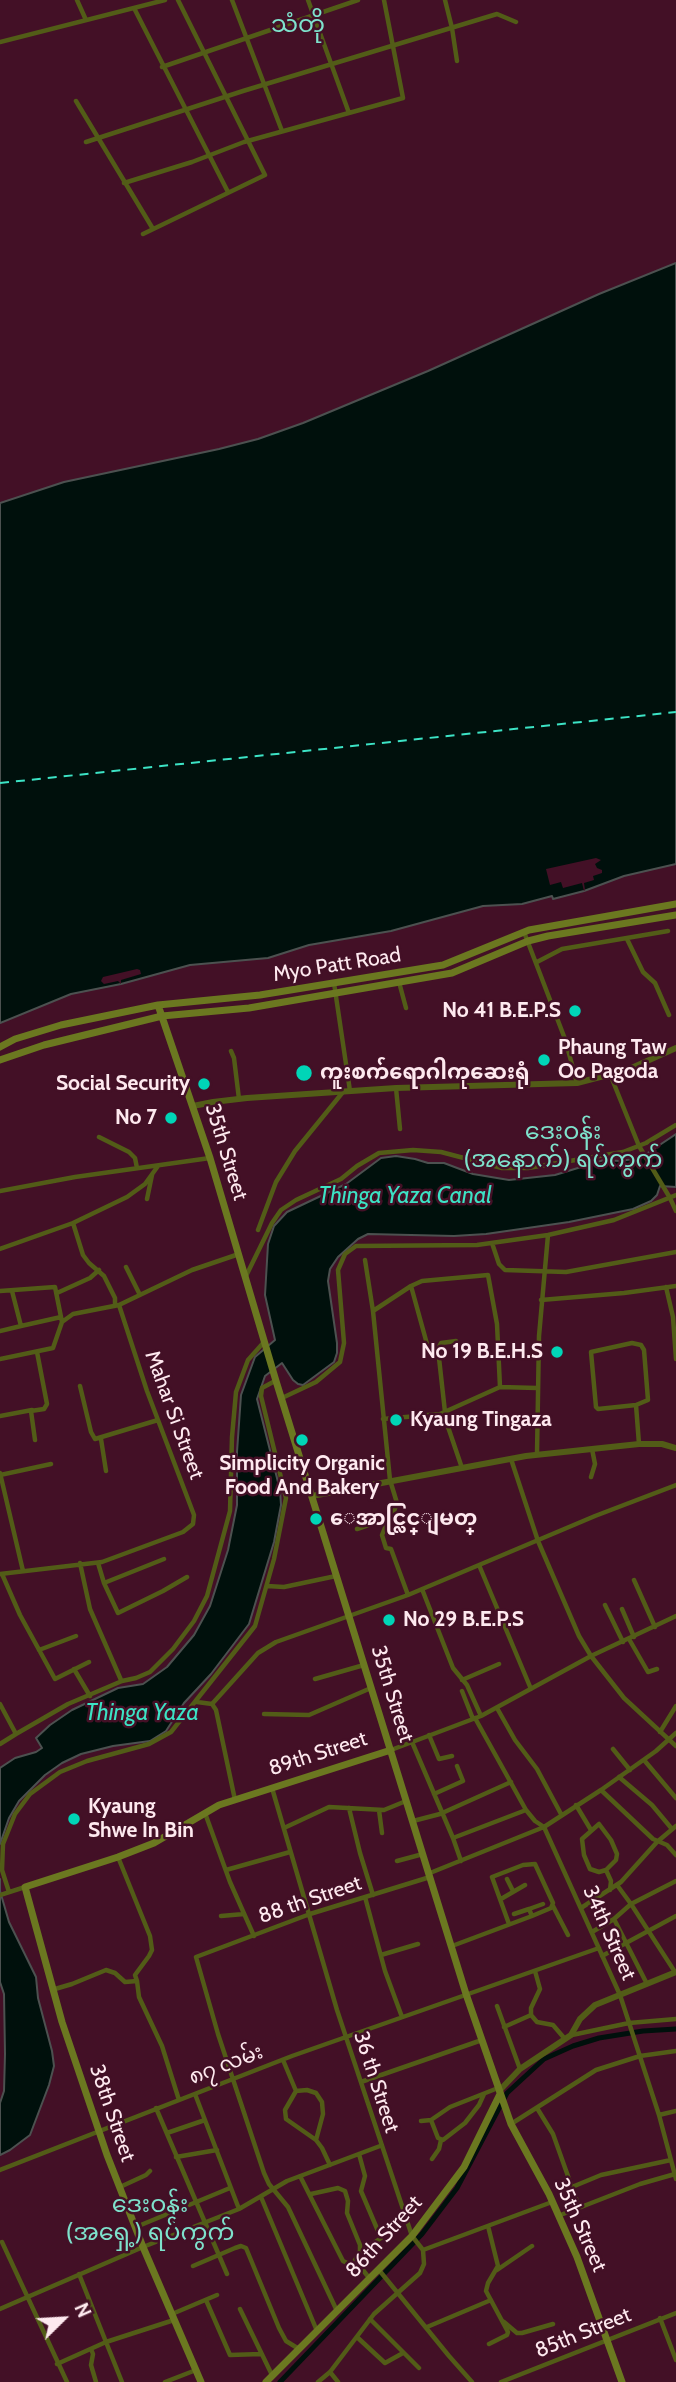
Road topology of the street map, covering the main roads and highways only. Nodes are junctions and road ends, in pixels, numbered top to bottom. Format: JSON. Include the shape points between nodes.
{"nodes":[{"id":1,"x":676,"y":904,"type":"edge"},
{"id":2,"x":659,"y":907,"type":"junction"},
{"id":3,"x":676,"y":915,"type":"edge"},
{"id":4,"x":662,"y":918,"type":"junction"},
{"id":5,"x":450,"y":964,"type":"junction"},
{"id":6,"x":452,"y":973,"type":"junction"},
{"id":7,"x":159,"y":1005,"type":"junction"},
{"id":8,"x":162,"y":1016,"type":"junction"},
{"id":9,"x":0,"y":1047,"type":"edge"},
{"id":10,"x":0,"y":1060,"type":"edge"},
{"id":11,"x":391,"y":1750,"type":"junction"},
{"id":12,"x":25,"y":1887,"type":"joint"},
{"id":13,"x":500,"y":2096,"type":"junction"},
{"id":14,"x":269,"y":2380,"type":"edge"},
{"id":15,"x":201,"y":2382,"type":"edge"},
{"id":16,"x":622,"y":2382,"type":"edge"}],
"edges":[{"from":1,"to":2,"type":"main road","name":"Myo Patt Road"},
{"from":2,"to":4,"type":"main road"},
{"from":2,"to":5,"type":"main road","name":"Myo Patt Road","via":[[524,932]]},
{"from":3,"to":4,"type":"main road","name":"Myo Patt Road"},
{"from":4,"to":6,"type":"main road","name":"Myo Patt Road","via":[[528,941]]},
{"from":5,"to":6,"type":"main road"},
{"from":5,"to":7,"type":"main road","name":"Myo Patt Road","via":[[260,995]]},
{"from":6,"to":8,"type":"main road","name":"Myo Patt Road","via":[[241,1009]]},
{"from":7,"to":8,"type":"main road","name":"35th Street"},
{"from":7,"to":9,"type":"main road","name":"Myo Patt Road","via":[[61,1025]]},
{"from":8,"to":10,"type":"main road","name":"Myo Patt Road"},
{"from":8,"to":11,"type":"main road","name":"35th Street","via":[[210,1158]]},
{"from":11,"to":12,"type":"main road","name":"89th Street","via":[[235,1800],[204,1812],[161,1840]]},
{"from":11,"to":13,"type":"main road","name":"35th Street"},
{"from":12,"to":15,"type":"main road","name":"38th Street","via":[[62,2022],[119,2187]]},
{"from":13,"to":14,"type":"main road","name":"86th Street","via":[[464,2167],[415,2239]]},
{"from":13,"to":16,"type":"main road","name":"35th Street","via":[[577,2257]]}]}
